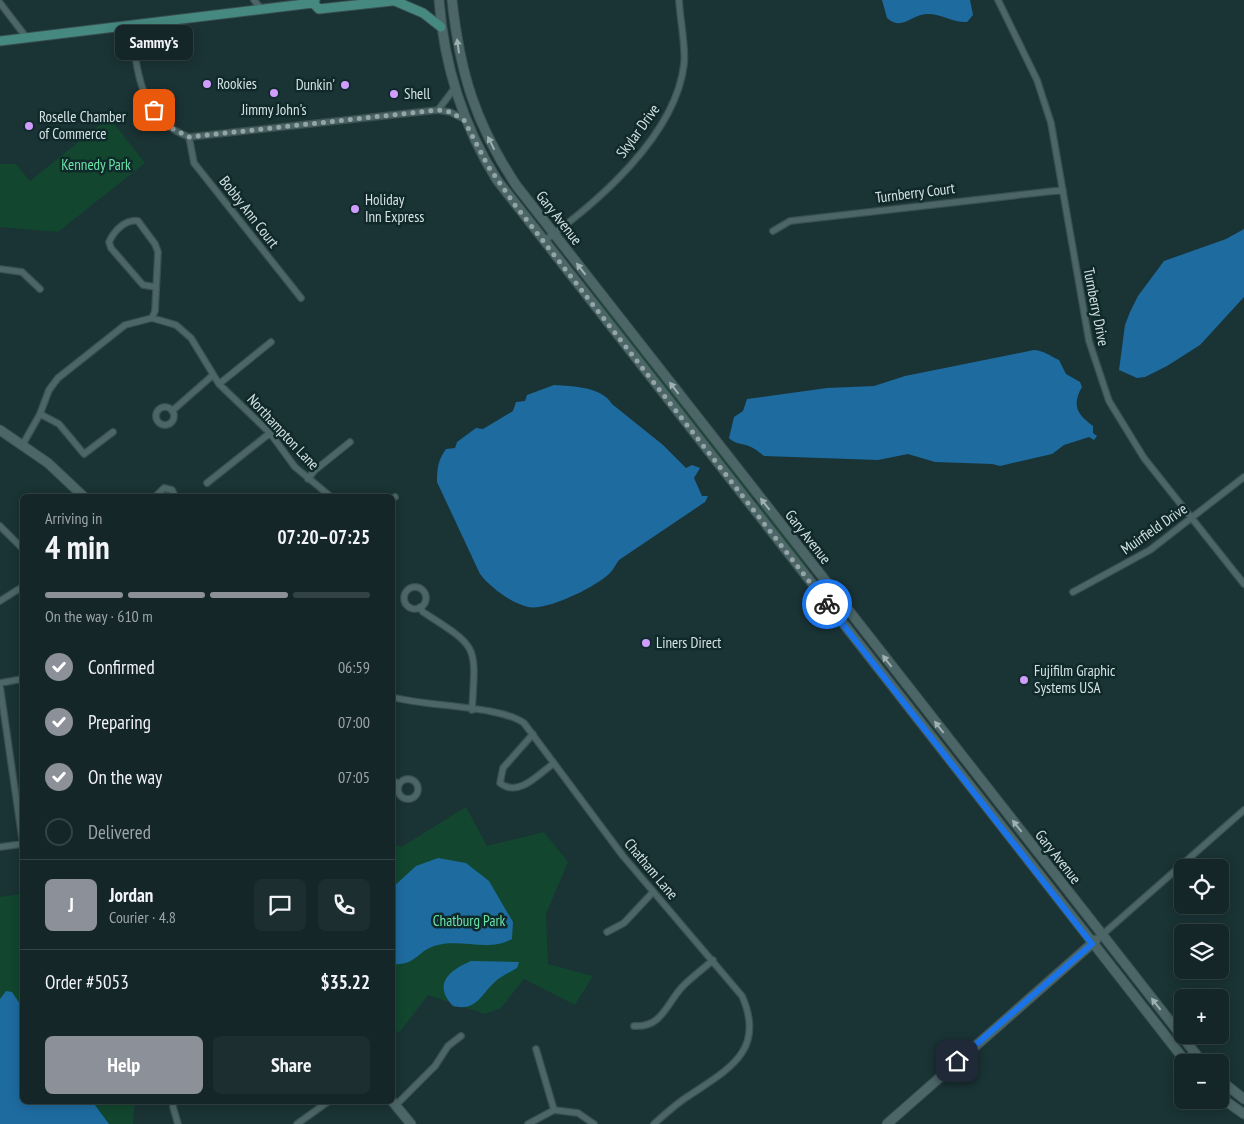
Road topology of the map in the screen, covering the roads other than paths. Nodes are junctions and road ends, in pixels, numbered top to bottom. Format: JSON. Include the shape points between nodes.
{"nodes":[{"id":1,"x":254,"y":0,"type":"edge"},
{"id":2,"x":398,"y":0,"type":"edge"},
{"id":3,"x":439,"y":0,"type":"edge"},
{"id":4,"x":452,"y":0,"type":"edge"},
{"id":5,"x":679,"y":0,"type":"edge"},
{"id":6,"x":998,"y":0,"type":"edge"},
{"id":7,"x":314,"y":1,"type":"edge"},
{"id":8,"x":0,"y":3,"type":"edge"},
{"id":9,"x":262,"y":10,"type":"junction"},
{"id":10,"x":131,"y":25,"type":"junction"},
{"id":11,"x":441,"y":27,"type":"junction"},
{"id":12,"x":26,"y":37,"type":"junction"},
{"id":13,"x":0,"y":40,"type":"edge"},
{"id":14,"x":454,"y":89,"type":"junction"},
{"id":15,"x":438,"y":110,"type":"junction"},
{"id":16,"x":464,"y":120,"type":"junction"},
{"id":17,"x":189,"y":137,"type":"junction"},
{"id":18,"x":1063,"y":190,"type":"junction"},
{"id":19,"x":773,"y":231,"type":"dead end"},
{"id":20,"x":554,"y":234,"type":"junction"},
{"id":21,"x":544,"y":242,"type":"junction"},
{"id":22,"x":0,"y":269,"type":"edge"},
{"id":23,"x":156,"y":287,"type":"junction"},
{"id":24,"x":40,"y":289,"type":"dead end"},
{"id":25,"x":301,"y":298,"type":"dead end"},
{"id":26,"x":152,"y":318,"type":"junction"},
{"id":27,"x":270,"y":342,"type":"dead end"},
{"id":28,"x":213,"y":375,"type":"junction"},
{"id":29,"x":219,"y":384,"type":"junction"},
{"id":30,"x":172,"y":410,"type":"dead end"},
{"id":31,"x":40,"y":414,"type":"junction"},
{"id":32,"x":0,"y":430,"type":"edge"},
{"id":33,"x":113,"y":432,"type":"dead end"},
{"id":34,"x":270,"y":433,"type":"junction"},
{"id":35,"x":350,"y":442,"type":"dead end"},
{"id":36,"x":23,"y":444,"type":"junction"},
{"id":37,"x":1244,"y":477,"type":"edge"},
{"id":38,"x":308,"y":480,"type":"junction"},
{"id":39,"x":207,"y":483,"type":"dead end"},
{"id":40,"x":81,"y":494,"type":"edge"},
{"id":41,"x":158,"y":494,"type":"edge"},
{"id":42,"x":175,"y":494,"type":"edge"},
{"id":43,"x":327,"y":494,"type":"edge"},
{"id":44,"x":1192,"y":519,"type":"junction"},
{"id":45,"x":0,"y":526,"type":"edge"},
{"id":46,"x":20,"y":546,"type":"edge"},
{"id":47,"x":1244,"y":584,"type":"edge"},
{"id":48,"x":20,"y":588,"type":"edge"},
{"id":49,"x":1073,"y":592,"type":"dead end"},
{"id":50,"x":0,"y":600,"type":"edge"},
{"id":51,"x":420,"y":607,"type":"dead end"},
{"id":52,"x":20,"y":679,"type":"edge"},
{"id":53,"x":0,"y":684,"type":"edge"},
{"id":54,"x":395,"y":698,"type":"edge"},
{"id":55,"x":472,"y":710,"type":"junction"},
{"id":56,"x":533,"y":734,"type":"junction"},
{"id":57,"x":554,"y":763,"type":"junction"},
{"id":58,"x":395,"y":782,"type":"edge"},
{"id":59,"x":399,"y":784,"type":"dead end"},
{"id":60,"x":1244,"y":810,"type":"edge"},
{"id":61,"x":20,"y":824,"type":"edge"},
{"id":62,"x":20,"y":844,"type":"edge"},
{"id":63,"x":0,"y":848,"type":"edge"},
{"id":64,"x":653,"y":892,"type":"junction"},
{"id":65,"x":607,"y":932,"type":"dead end"},
{"id":66,"x":1102,"y":935,"type":"junction"},
{"id":67,"x":1092,"y":944,"type":"junction"},
{"id":68,"x":712,"y":960,"type":"junction"},
{"id":69,"x":634,"y":1026,"type":"dead end"},
{"id":70,"x":461,"y":1036,"type":"dead end"},
{"id":71,"x":536,"y":1049,"type":"dead end"},
{"id":72,"x":1180,"y":1054,"type":"edge"},
{"id":73,"x":1196,"y":1054,"type":"edge"},
{"id":74,"x":1229,"y":1087,"type":"edge"},
{"id":75,"x":1244,"y":1099,"type":"edge"},
{"id":76,"x":395,"y":1102,"type":"edge"},
{"id":77,"x":1229,"y":1103,"type":"edge"},
{"id":78,"x":174,"y":1104,"type":"edge"},
{"id":79,"x":325,"y":1104,"type":"edge"},
{"id":80,"x":395,"y":1104,"type":"edge"},
{"id":81,"x":554,"y":1110,"type":"junction"},
{"id":82,"x":1244,"y":1114,"type":"edge"},
{"id":83,"x":178,"y":1124,"type":"edge"},
{"id":84,"x":297,"y":1124,"type":"edge"},
{"id":85,"x":411,"y":1124,"type":"edge"},
{"id":86,"x":528,"y":1124,"type":"edge"},
{"id":87,"x":594,"y":1124,"type":"edge"},
{"id":88,"x":654,"y":1124,"type":"edge"},
{"id":89,"x":887,"y":1124,"type":"edge"}],
"edges":[{"from":1,"to":9,"type":"street"},
{"from":2,"to":7,"type":"main road","via":[[319,9]]},
{"from":2,"to":11,"type":"main road"},
{"from":3,"to":11,"type":"main road","name":"Gary Avenue"},
{"from":20,"to":4,"type":"main road","name":"Gary Avenue","one_way":true,"via":[[512,178],[484,129],[460,60]]},
{"from":5,"to":20,"type":"street","name":"Skylar Drive","via":[[684,62],[679,92],[665,120],[622,174]]},
{"from":6,"to":18,"type":"street","name":"Turnberry Drive","via":[[1044,100],[1054,135]]},
{"from":7,"to":9,"type":"main road"},
{"from":8,"to":12,"type":"street"},
{"from":9,"to":10,"type":"main road"},
{"from":10,"to":12,"type":"main road"},
{"from":10,"to":17,"type":"street","via":[[139,82],[144,94],[164,123]]},
{"from":11,"to":14,"type":"main road","name":"Gary Avenue"},
{"from":12,"to":13,"type":"main road"},
{"from":14,"to":15,"type":"street"},
{"from":14,"to":16,"type":"main road","name":"Gary Avenue"},
{"from":15,"to":16,"type":"street"},
{"from":15,"to":17,"type":"street"},
{"from":16,"to":21,"type":"main road","name":"Gary Avenue","via":[[497,180]]},
{"from":17,"to":25,"type":"street","name":"Bobby Ann Court","via":[[194,163]]},
{"from":18,"to":19,"type":"street","name":"Turnberry Court","via":[[790,221]]},
{"from":18,"to":44,"type":"street","name":"Turnberry Drive","via":[[1089,341],[1109,401],[1128,436]]},
{"from":20,"to":21,"type":"street","name":"Skylar Drive"},
{"from":66,"to":20,"type":"main road","name":"Gary Avenue","one_way":true},
{"from":21,"to":67,"type":"main road","name":"Gary Avenue"},
{"from":22,"to":24,"type":"street","via":[[22,272]]},
{"from":23,"to":23,"type":"street","via":[[143,285],[111,248],[109,242],[113,234],[126,222],[138,221],[155,244],[159,268]]},
{"from":23,"to":26,"type":"street"},
{"from":26,"to":28,"type":"street","via":[[176,326],[191,338]]},
{"from":26,"to":31,"type":"street","via":[[125,325],[58,378],[49,390]]},
{"from":27,"to":29,"type":"street"},
{"from":28,"to":29,"type":"street","name":"Northampton Lane"},
{"from":28,"to":30,"type":"street"},
{"from":29,"to":34,"type":"street","name":"Northampton Lane"},
{"from":31,"to":33,"type":"street","via":[[59,424],[84,454]]},
{"from":31,"to":36,"type":"street"},
{"from":32,"to":36,"type":"main road"},
{"from":34,"to":38,"type":"street","name":"Northampton Lane","via":[[286,458]]},
{"from":34,"to":39,"type":"street"},
{"from":35,"to":38,"type":"street","via":[[314,471]]},
{"from":36,"to":40,"type":"main road"},
{"from":37,"to":44,"type":"street","name":"Muirfield Drive"},
{"from":38,"to":43,"type":"street","name":"Northampton Lane"},
{"from":41,"to":42,"type":"street","via":[[164,488]]},
{"from":44,"to":47,"type":"street","name":"Turnberry Drive"},
{"from":44,"to":49,"type":"street","name":"Muirfield Drive","via":[[1150,550]]},
{"from":45,"to":46,"type":"street"},
{"from":48,"to":50,"type":"street"},
{"from":51,"to":55,"type":"street","via":[[458,635],[470,649],[475,660]]},
{"from":52,"to":53,"type":"street"},
{"from":53,"to":61,"type":"street"},
{"from":54,"to":55,"type":"street","name":"Chatham Lane"},
{"from":55,"to":56,"type":"street","name":"Chatham Lane","via":[[508,715],[524,724]]},
{"from":56,"to":57,"type":"street","name":"Chatham Lane"},
{"from":56,"to":57,"type":"street","via":[[503,768],[500,783],[511,789],[518,788]]},
{"from":57,"to":64,"type":"street","name":"Chatham Lane"},
{"from":58,"to":59,"type":"street"},
{"from":60,"to":66,"type":"street"},
{"from":62,"to":63,"type":"street"},
{"from":64,"to":65,"type":"street","via":[[624,923]]},
{"from":64,"to":68,"type":"street","name":"Chatham Lane"},
{"from":66,"to":67,"type":"main road"},
{"from":73,"to":66,"type":"main road","name":"Gary Avenue","one_way":true},
{"from":67,"to":72,"type":"main road","name":"Gary Avenue"},
{"from":67,"to":89,"type":"main road"},
{"from":68,"to":69,"type":"street","via":[[683,987],[658,1019],[646,1027]]},
{"from":68,"to":88,"type":"street","name":"Chatham Lane","via":[[742,996],[748,1016],[748,1037],[731,1068],[677,1104]]},
{"from":70,"to":76,"type":"street","via":[[448,1046],[435,1066]]},
{"from":71,"to":81,"type":"street"},
{"from":74,"to":75,"type":"main road"},
{"from":77,"to":82,"type":"main road"},
{"from":78,"to":83,"type":"street"},
{"from":79,"to":84,"type":"street"},
{"from":80,"to":85,"type":"main road"},
{"from":81,"to":86,"type":"street"},
{"from":81,"to":87,"type":"street","via":[[578,1113]]}]}
